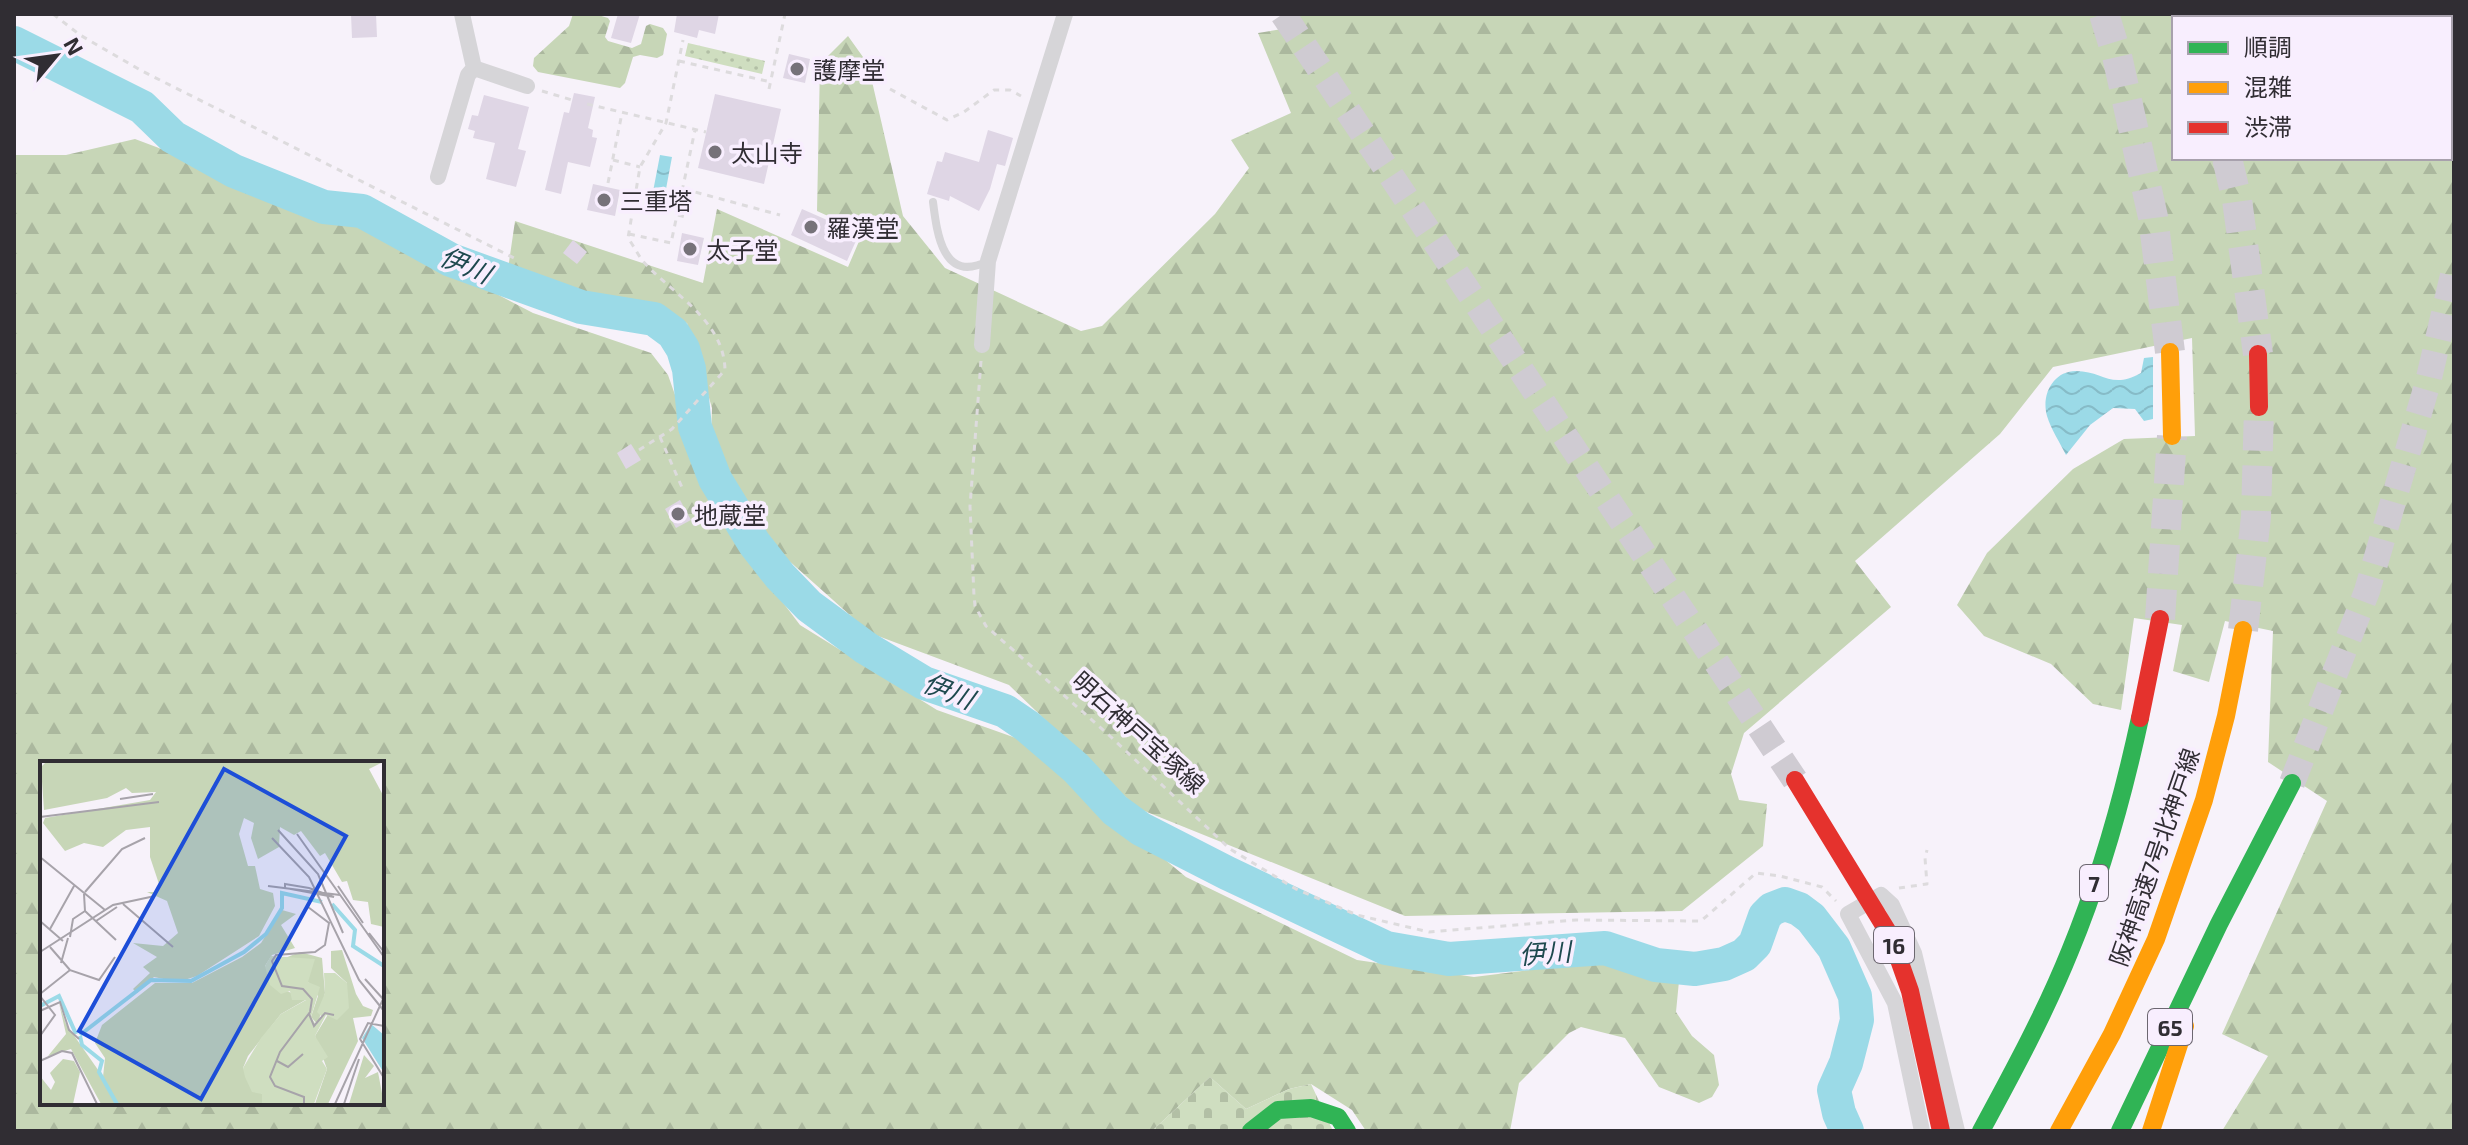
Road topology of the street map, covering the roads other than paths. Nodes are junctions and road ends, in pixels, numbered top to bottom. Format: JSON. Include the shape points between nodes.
{"nodes":[{"id":1,"x":462,"y":14,"type":"edge"},
{"id":2,"x":1065,"y":14,"type":"edge"},
{"id":3,"x":474,"y":68,"type":"junction"},
{"id":4,"x":527,"y":86,"type":"road end"},
{"id":5,"x":438,"y":177,"type":"dead end"},
{"id":6,"x":933,"y":202,"type":"dead end"},
{"id":7,"x":988,"y":261,"type":"junction"},
{"id":8,"x":982,"y":345,"type":"road end"},
{"id":9,"x":2170,"y":352,"type":"tunnel mouth"},
{"id":10,"x":2258,"y":354,"type":"tunnel mouth"},
{"id":11,"x":2259,"y":407,"type":"tunnel mouth"},
{"id":12,"x":2172,"y":436,"type":"tunnel mouth"},
{"id":13,"x":2160,"y":619,"type":"tunnel mouth"},
{"id":14,"x":2243,"y":630,"type":"tunnel mouth"},
{"id":15,"x":1795,"y":780,"type":"tunnel mouth"},
{"id":16,"x":2292,"y":783,"type":"tunnel mouth"},
{"id":17,"x":2219,"y":924,"type":"junction"},
{"id":18,"x":1251,"y":1131,"type":"edge"},
{"id":19,"x":1347,"y":1131,"type":"edge"},
{"id":20,"x":1922,"y":1131,"type":"edge"},
{"id":21,"x":1941,"y":1131,"type":"edge"},
{"id":22,"x":1957,"y":1131,"type":"edge"},
{"id":23,"x":1981,"y":1131,"type":"edge"},
{"id":24,"x":2059,"y":1131,"type":"edge"},
{"id":25,"x":2120,"y":1131,"type":"edge"},
{"id":26,"x":2151,"y":1131,"type":"edge"}],
"edges":[{"from":1,"to":3,"type":"street"},
{"from":2,"to":7,"type":"street"},
{"from":3,"to":4,"type":"street"},
{"from":3,"to":5,"type":"street"},
{"from":6,"to":7,"type":"lane","via":[[938,239],[947,256],[973,269]]},
{"from":7,"to":8,"type":"street"},
{"from":9,"to":12,"type":"main road"},
{"from":10,"to":11,"type":"main road"},
{"from":13,"to":23,"type":"main road","name":"阪神高速7号北神戸線","number":"7","via":[[2118,810],[2081,922],[2029,1041]]},
{"from":14,"to":24,"type":"main road","name":"阪神高速7号北神戸線","via":[[2204,800],[2156,939]]},
{"from":15,"to":21,"type":"main road","number":"16","via":[[1891,937],[1910,991]]},
{"from":16,"to":17,"type":"main road","number":"65"},
{"from":17,"to":25,"type":"main road","number":"65"},
{"from":17,"to":26,"type":"main road","number":"65"},
{"from":18,"to":19,"type":"main road","via":[[1278,1110],[1311,1108],[1338,1117]]},
{"from":20,"to":22,"type":"street","via":[[1895,1003],[1851,912],[1881,895],[1892,905],[1914,953]]}]}
